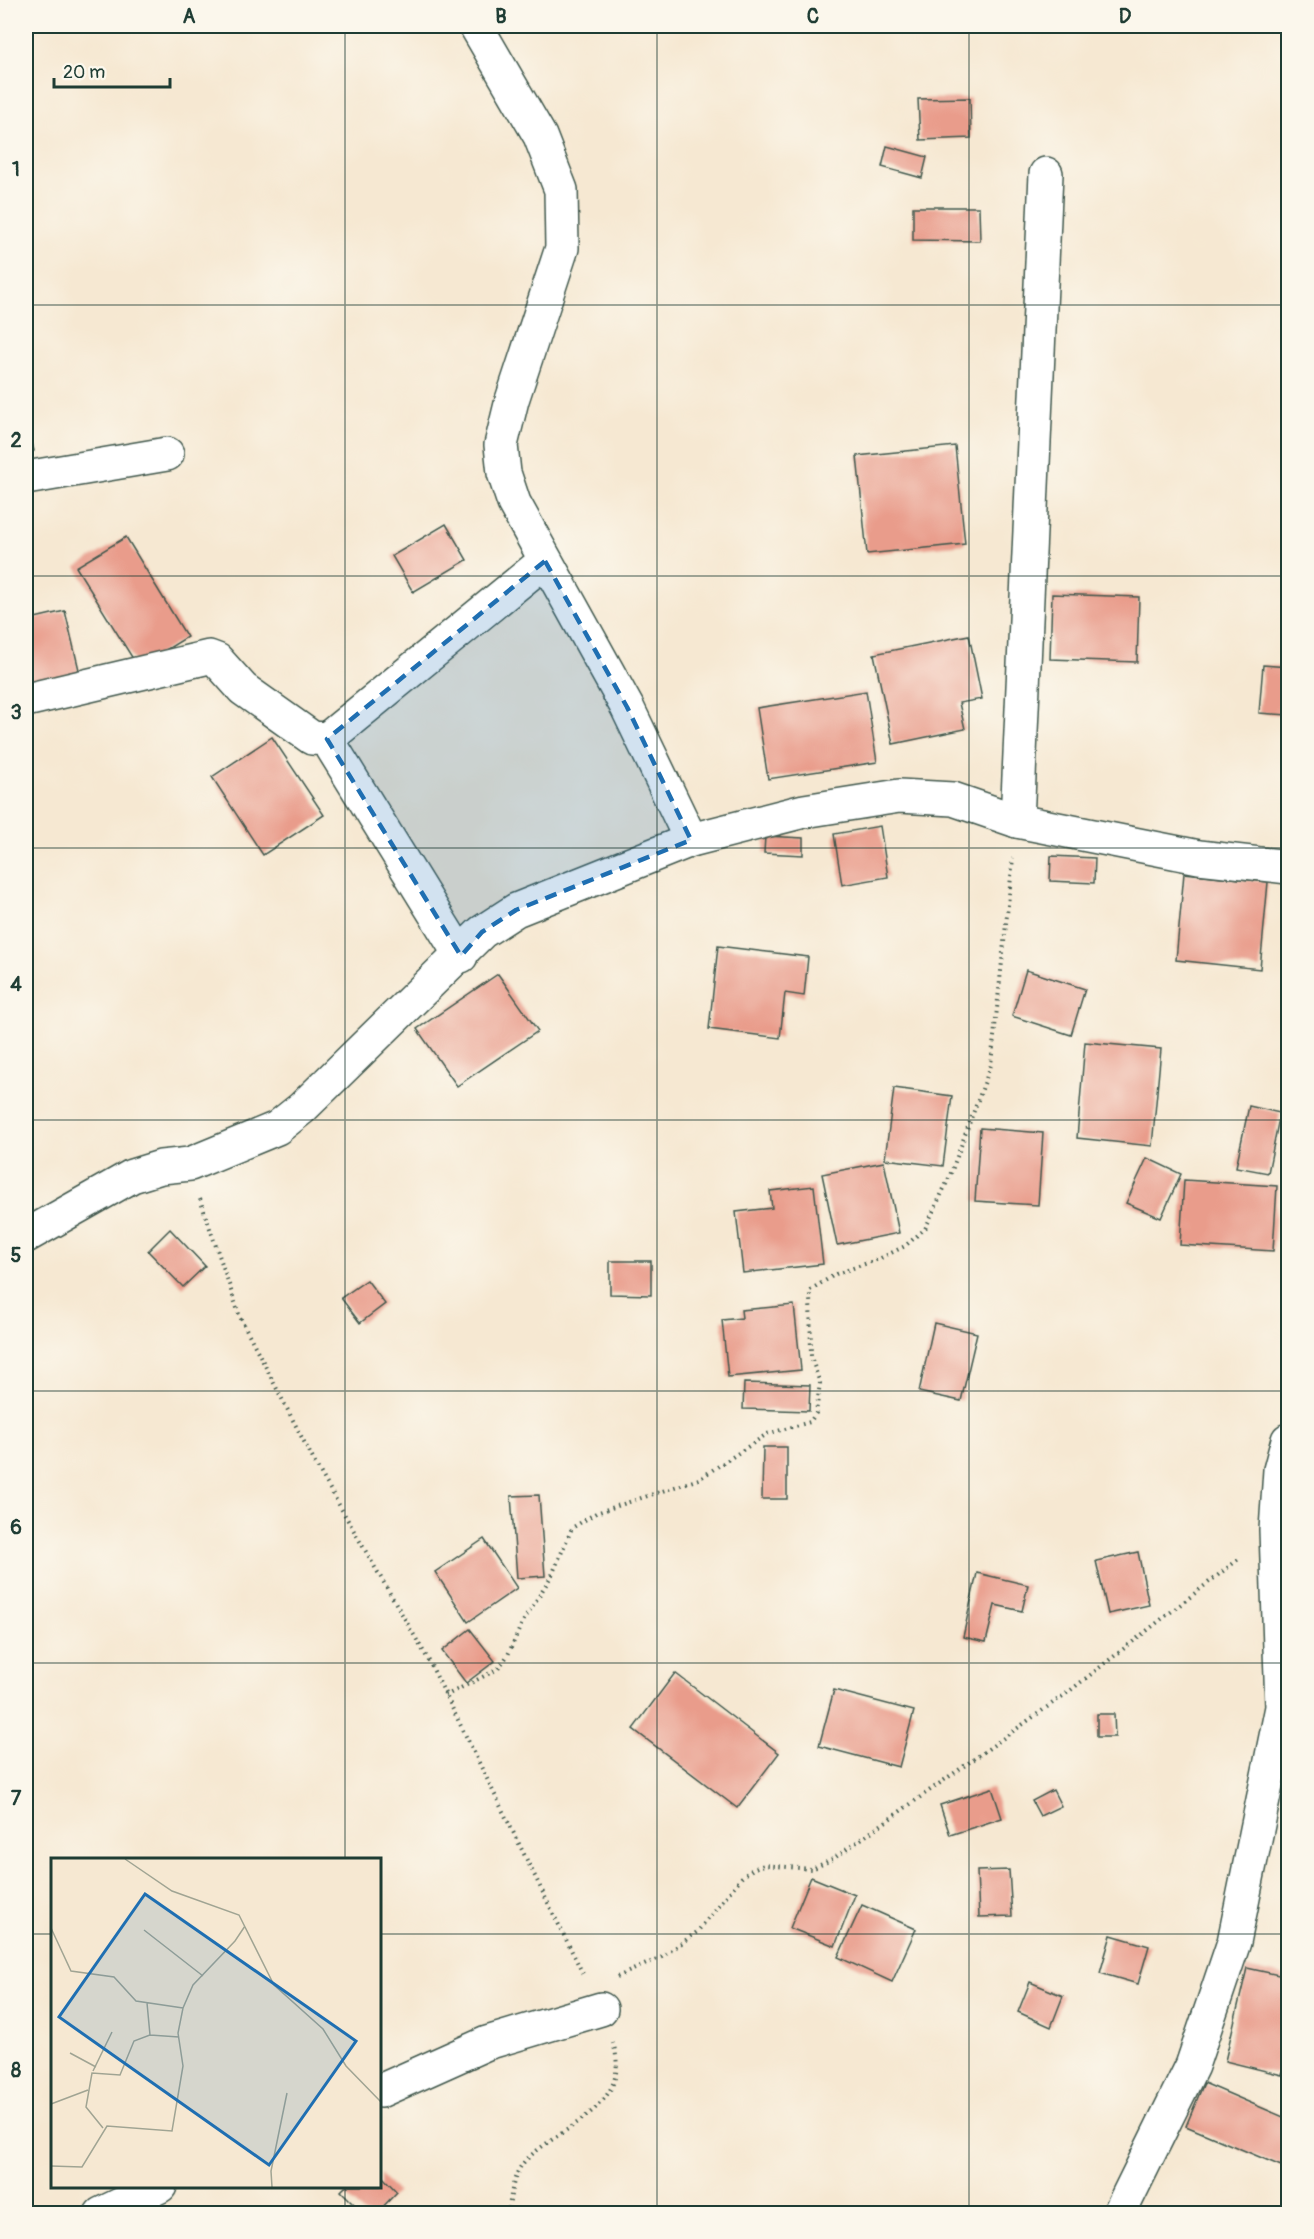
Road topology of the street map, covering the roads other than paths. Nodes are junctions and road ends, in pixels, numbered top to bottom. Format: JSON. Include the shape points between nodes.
{"nodes":[{"id":1,"x":476,"y":26,"type":"edge"},
{"id":2,"x":1046,"y":174,"type":"dead end"},
{"id":3,"x":167,"y":454,"type":"dead end"},
{"id":4,"x":26,"y":478,"type":"edge"},
{"id":5,"x":545,"y":561,"type":"junction"},
{"id":6,"x":26,"y":700,"type":"edge"},
{"id":7,"x":327,"y":739,"type":"junction"},
{"id":8,"x":1017,"y":821,"type":"junction"},
{"id":9,"x":691,"y":840,"type":"junction"},
{"id":10,"x":1288,"y":867,"type":"edge"},
{"id":11,"x":461,"y":956,"type":"junction"},
{"id":12,"x":26,"y":1236,"type":"edge"},
{"id":13,"x":1288,"y":1440,"type":"edge"},
{"id":14,"x":595,"y":1999,"type":"road end"},
{"id":15,"x":381,"y":2091,"type":"edge"},
{"id":16,"x":158,"y":2188,"type":"edge"},
{"id":17,"x":101,"y":2214,"type":"edge"},
{"id":18,"x":1119,"y":2214,"type":"edge"}],
"edges":[{"from":1,"to":5,"type":"street","via":[[540,136],[561,190],[562,248],[501,445],[504,473],[514,502]]},
{"from":2,"to":8,"type":"street"},
{"from":3,"to":4,"type":"street"},
{"from":5,"to":7,"type":"street"},
{"from":5,"to":9,"type":"street","via":[[627,707]]},
{"from":6,"to":7,"type":"street","via":[[209,657],[217,660],[243,689],[312,738]]},
{"from":7,"to":11,"type":"street"},
{"from":8,"to":9,"type":"street","via":[[953,799],[899,796],[804,810]]},
{"from":8,"to":10,"type":"street","via":[[1199,857]]},
{"from":9,"to":11,"type":"street","via":[[516,910],[482,932]]},
{"from":11,"to":12,"type":"street","via":[[277,1128],[190,1164],[132,1176]]},
{"from":13,"to":18,"type":"street","via":[[1280,1470],[1276,1530],[1282,1707],[1234,1942],[1192,2066]]},
{"from":14,"to":15,"type":"street"},
{"from":16,"to":17,"type":"street"}]}
